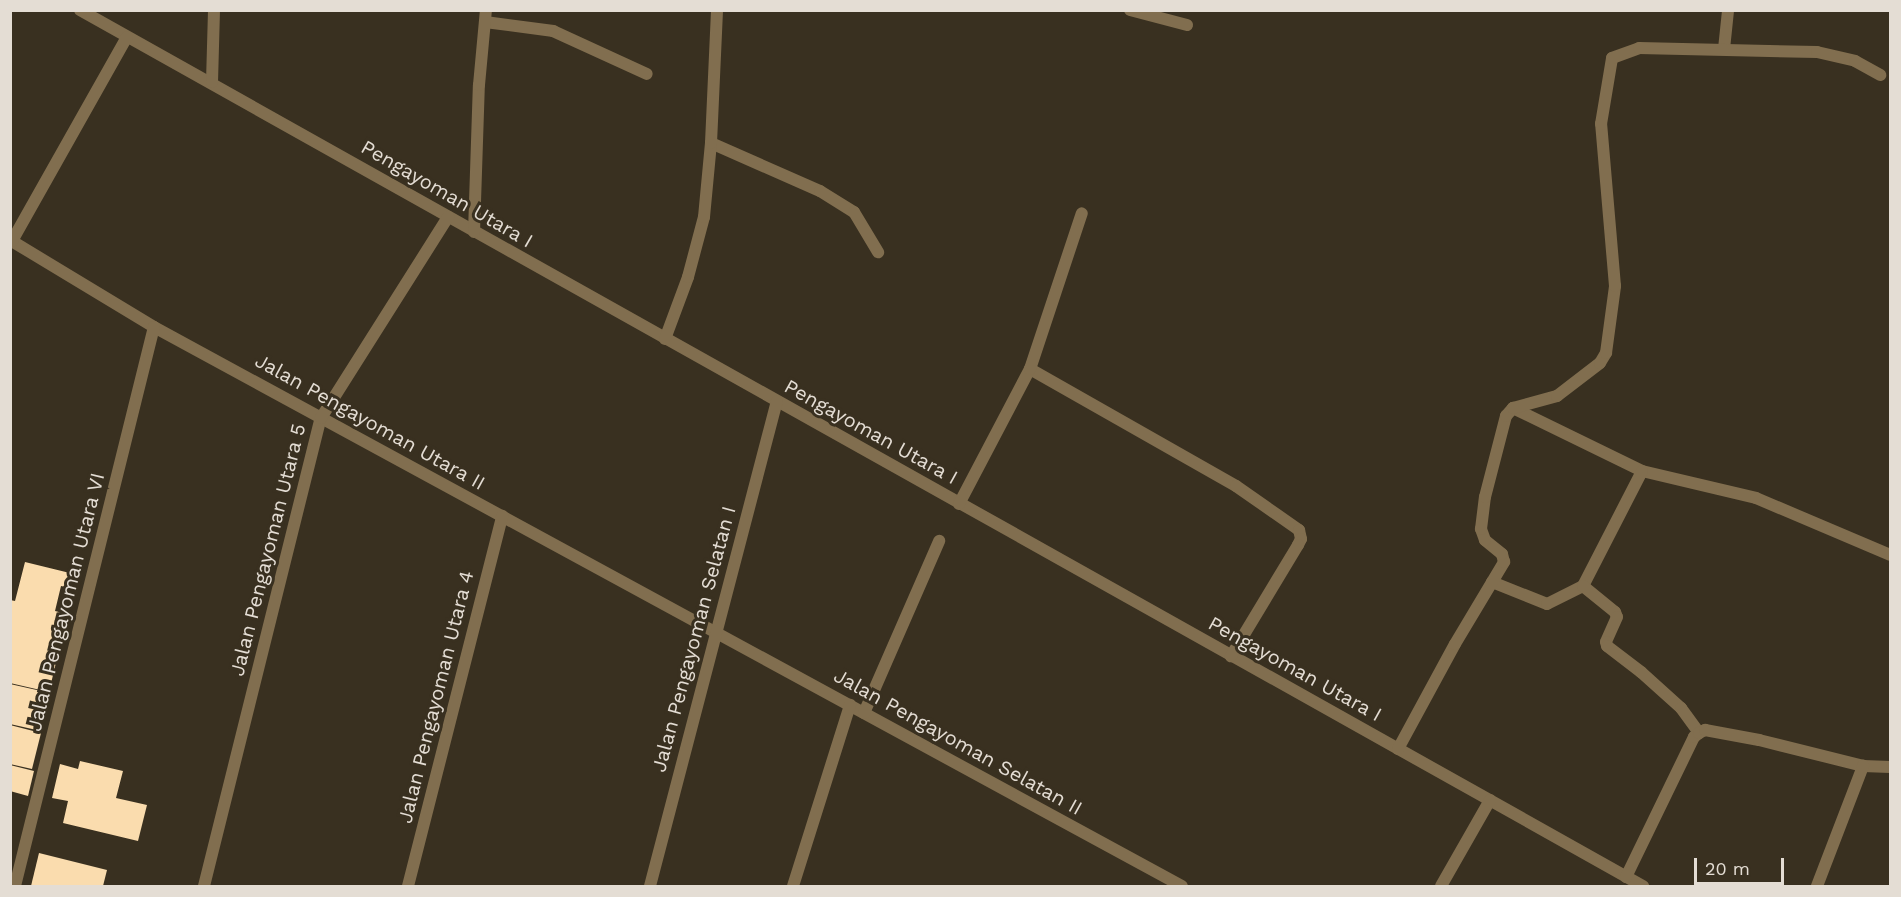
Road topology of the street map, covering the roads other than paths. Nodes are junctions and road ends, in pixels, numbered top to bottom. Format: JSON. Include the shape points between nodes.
{"nodes":[{"id":1,"x":80,"y":10,"type":"edge"},
{"id":2,"x":214,"y":10,"type":"edge"},
{"id":3,"x":717,"y":10,"type":"edge"},
{"id":4,"x":1130,"y":10,"type":"edge"},
{"id":5,"x":1728,"y":10,"type":"edge"},
{"id":6,"x":486,"y":16,"type":"edge"},
{"id":7,"x":1187,"y":25,"type":"dead end"},
{"id":8,"x":127,"y":37,"type":"junction"},
{"id":9,"x":1724,"y":49,"type":"junction"},
{"id":10,"x":647,"y":74,"type":"dead end"},
{"id":11,"x":1880,"y":75,"type":"dead end"},
{"id":12,"x":212,"y":82,"type":"junction"},
{"id":13,"x":711,"y":143,"type":"junction"},
{"id":14,"x":1082,"y":213,"type":"dead end"},
{"id":15,"x":448,"y":217,"type":"junction"},
{"id":16,"x":474,"y":232,"type":"junction"},
{"id":17,"x":11,"y":241,"type":"edge"},
{"id":18,"x":878,"y":252,"type":"dead end"},
{"id":19,"x":154,"y":327,"type":"junction"},
{"id":20,"x":665,"y":339,"type":"junction"},
{"id":21,"x":1030,"y":369,"type":"junction"},
{"id":22,"x":777,"y":401,"type":"junction"},
{"id":23,"x":1514,"y":408,"type":"junction"},
{"id":24,"x":321,"y":418,"type":"junction"},
{"id":25,"x":1642,"y":471,"type":"junction"},
{"id":26,"x":959,"y":504,"type":"junction"},
{"id":27,"x":502,"y":516,"type":"junction"},
{"id":28,"x":939,"y":541,"type":"dead end"},
{"id":29,"x":1890,"y":555,"type":"edge"},
{"id":30,"x":1492,"y":582,"type":"junction"},
{"id":31,"x":1583,"y":585,"type":"junction"},
{"id":32,"x":715,"y":632,"type":"junction"},
{"id":33,"x":1231,"y":656,"type":"junction"},
{"id":34,"x":850,"y":705,"type":"junction"},
{"id":35,"x":864,"y":713,"type":"junction"},
{"id":36,"x":1699,"y":732,"type":"junction"},
{"id":37,"x":1398,"y":749,"type":"junction"},
{"id":38,"x":1863,"y":766,"type":"junction"},
{"id":39,"x":1890,"y":767,"type":"edge"},
{"id":40,"x":1490,"y":800,"type":"junction"},
{"id":41,"x":1626,"y":877,"type":"junction"},
{"id":42,"x":15,"y":886,"type":"edge"},
{"id":43,"x":204,"y":886,"type":"edge"},
{"id":44,"x":408,"y":886,"type":"edge"},
{"id":45,"x":650,"y":886,"type":"edge"},
{"id":46,"x":793,"y":886,"type":"edge"},
{"id":47,"x":1182,"y":886,"type":"edge"},
{"id":48,"x":1441,"y":886,"type":"edge"},
{"id":49,"x":1644,"y":886,"type":"edge"},
{"id":50,"x":1817,"y":886,"type":"edge"}],
"edges":[{"from":1,"to":8,"type":"street","name":"Pengayoman Utara I"},
{"from":2,"to":12,"type":"street"},
{"from":3,"to":13,"type":"street"},
{"from":4,"to":7,"type":"street"},
{"from":5,"to":9,"type":"street"},
{"from":6,"to":10,"type":"street","via":[[553,31]]},
{"from":6,"to":16,"type":"street","via":[[479,85]]},
{"from":8,"to":12,"type":"street","name":"Pengayoman Utara I"},
{"from":8,"to":17,"type":"street"},
{"from":9,"to":11,"type":"street","via":[[1817,52],[1855,61]]},
{"from":9,"to":23,"type":"street","via":[[1639,48],[1612,58],[1601,124],[1615,286],[1606,353],[1600,363],[1557,396]]},
{"from":12,"to":15,"type":"street","name":"Pengayoman Utara I"},
{"from":13,"to":18,"type":"street","via":[[819,191],[854,212]]},
{"from":13,"to":20,"type":"street","via":[[704,217],[688,277]]},
{"from":14,"to":21,"type":"street"},
{"from":15,"to":16,"type":"street","name":"Pengayoman Utara I"},
{"from":15,"to":24,"type":"street","name":"Jalan Pengayoman Utara 5"},
{"from":16,"to":20,"type":"street","name":"Pengayoman Utara I"},
{"from":17,"to":19,"type":"street","name":"Jalan Pengayoman Utara II"},
{"from":19,"to":24,"type":"street","name":"Jalan Pengayoman Utara II"},
{"from":19,"to":42,"type":"street","name":"Jalan Pengayoman Utara VI"},
{"from":20,"to":22,"type":"street","name":"Pengayoman Utara I"},
{"from":21,"to":26,"type":"street"},
{"from":21,"to":33,"type":"street","via":[[1236,486],[1299,530],[1298,545]]},
{"from":22,"to":26,"type":"street","name":"Pengayoman Utara I"},
{"from":22,"to":32,"type":"street","name":"Jalan Pengayoman Selatan I"},
{"from":23,"to":25,"type":"street"},
{"from":23,"to":30,"type":"street","via":[[1506,416],[1485,497],[1481,529],[1485,540],[1504,558]]},
{"from":24,"to":27,"type":"street","name":"Jalan Pengayoman Utara II"},
{"from":24,"to":43,"type":"street","name":"Jalan Pengayoman Utara 5"},
{"from":25,"to":29,"type":"street","via":[[1756,498]]},
{"from":25,"to":31,"type":"street"},
{"from":26,"to":33,"type":"street","name":"Pengayoman Utara I"},
{"from":27,"to":32,"type":"street","name":"Jalan Pengayoman Utara II"},
{"from":27,"to":44,"type":"street","name":"Jalan Pengayoman Utara 4"},
{"from":28,"to":35,"type":"street"},
{"from":30,"to":31,"type":"street","via":[[1547,604]]},
{"from":30,"to":37,"type":"street"},
{"from":31,"to":36,"type":"street","via":[[1617,617],[1607,646],[1670,698]]},
{"from":32,"to":34,"type":"street","name":"Jalan Pengayoman Selatan II"},
{"from":32,"to":45,"type":"street","name":"Jalan Pengayoman Selatan I"},
{"from":33,"to":37,"type":"street","name":"Pengayoman Utara I"},
{"from":34,"to":35,"type":"street","name":"Jalan Pengayoman Selatan II"},
{"from":34,"to":46,"type":"street"},
{"from":35,"to":47,"type":"street","name":"Jalan Pengayoman Selatan II"},
{"from":36,"to":38,"type":"street","via":[[1760,740]]},
{"from":36,"to":41,"type":"street"},
{"from":37,"to":40,"type":"street","name":"Pengayoman Utara I"},
{"from":38,"to":39,"type":"street"},
{"from":38,"to":50,"type":"street"},
{"from":40,"to":41,"type":"street","name":"Pengayoman Utara I"},
{"from":40,"to":48,"type":"street"},
{"from":41,"to":49,"type":"street","name":"Pengayoman Utara I"}]}
